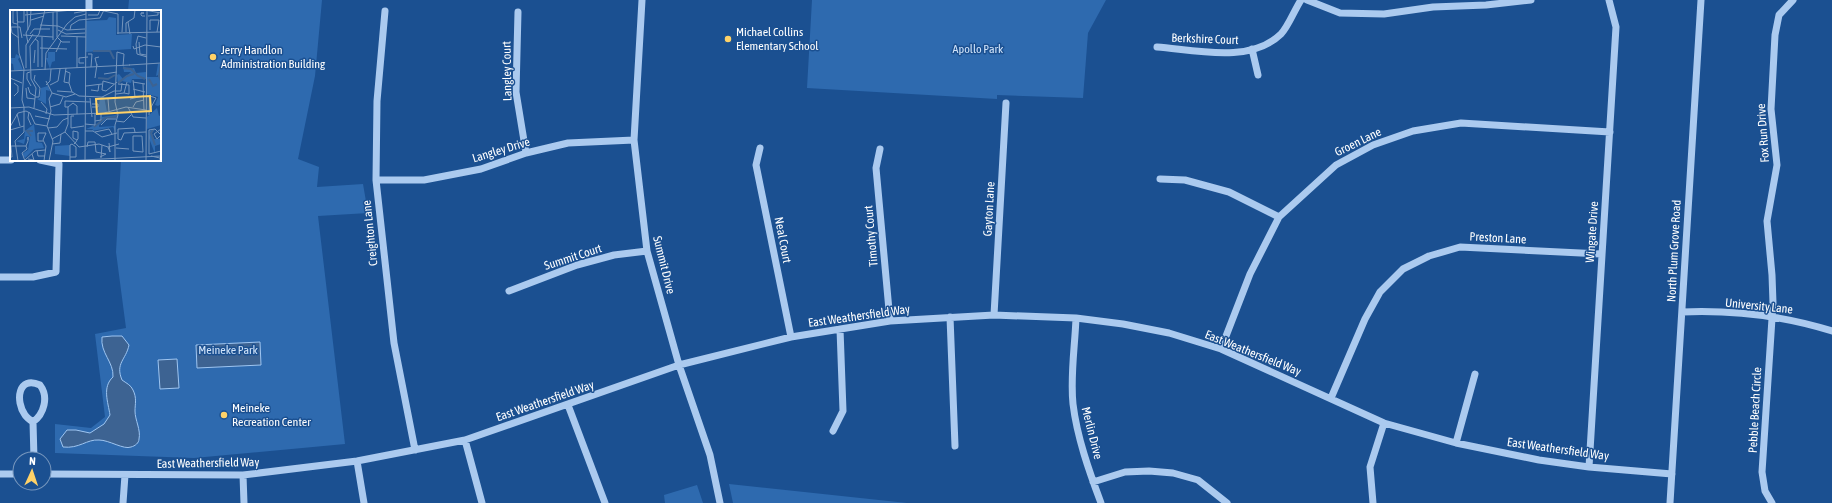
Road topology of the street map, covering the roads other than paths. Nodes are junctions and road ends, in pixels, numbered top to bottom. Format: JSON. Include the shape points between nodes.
{"nodes":[{"id":1,"x":90,"y":0,"type":"edge"},
{"id":2,"x":642,"y":0,"type":"edge"},
{"id":3,"x":1301,"y":0,"type":"edge"},
{"id":4,"x":1307,"y":0,"type":"edge"},
{"id":5,"x":1531,"y":0,"type":"edge"},
{"id":6,"x":1609,"y":0,"type":"edge"},
{"id":7,"x":1701,"y":0,"type":"edge"},
{"id":8,"x":1793,"y":0,"type":"edge"},
{"id":9,"x":89,"y":10,"type":"edge"},
{"id":10,"x":384,"y":11,"type":"dead end"},
{"id":11,"x":518,"y":12,"type":"dead end"},
{"id":12,"x":1157,"y":47,"type":"dead end"},
{"id":13,"x":1252,"y":49,"type":"junction"},
{"id":14,"x":1258,"y":75,"type":"dead end"},
{"id":15,"x":1006,"y":103,"type":"dead end"},
{"id":16,"x":1610,"y":132,"type":"junction"},
{"id":17,"x":634,"y":140,"type":"junction"},
{"id":18,"x":760,"y":148,"type":"dead end"},
{"id":19,"x":880,"y":149,"type":"dead end"},
{"id":20,"x":526,"y":153,"type":"junction"},
{"id":21,"x":45,"y":161,"type":"edge"},
{"id":22,"x":1160,"y":179,"type":"dead end"},
{"id":23,"x":376,"y":180,"type":"junction"},
{"id":24,"x":1279,"y":217,"type":"junction"},
{"id":25,"x":647,"y":251,"type":"junction"},
{"id":26,"x":1601,"y":254,"type":"junction"},
{"id":27,"x":0,"y":277,"type":"edge"},
{"id":28,"x":509,"y":291,"type":"dead end"},
{"id":29,"x":1682,"y":312,"type":"junction"},
{"id":30,"x":994,"y":315,"type":"junction"},
{"id":31,"x":1771,"y":316,"type":"junction"},
{"id":32,"x":950,"y":317,"type":"junction"},
{"id":33,"x":1076,"y":318,"type":"junction"},
{"id":34,"x":890,"y":321,"type":"junction"},
{"id":35,"x":840,"y":329,"type":"junction"},
{"id":36,"x":1832,"y":331,"type":"edge"},
{"id":37,"x":791,"y":337,"type":"junction"},
{"id":38,"x":1221,"y":349,"type":"junction"},
{"id":39,"x":679,"y":365,"type":"junction"},
{"id":40,"x":1475,"y":374,"type":"dead end"},
{"id":41,"x":1331,"y":398,"type":"junction"},
{"id":42,"x":568,"y":405,"type":"junction"},
{"id":43,"x":33,"y":422,"type":"junction"},
{"id":44,"x":1384,"y":423,"type":"junction"},
{"id":45,"x":833,"y":431,"type":"dead end"},
{"id":46,"x":465,"y":440,"type":"junction"},
{"id":47,"x":1456,"y":443,"type":"junction"},
{"id":48,"x":956,"y":446,"type":"dead end"},
{"id":49,"x":415,"y":450,"type":"junction"},
{"id":50,"x":34,"y":451,"type":"edge"},
{"id":51,"x":357,"y":461,"type":"junction"},
{"id":52,"x":1589,"y":467,"type":"junction"},
{"id":53,"x":0,"y":474,"type":"edge"},
{"id":54,"x":12,"y":474,"type":"edge"},
{"id":55,"x":52,"y":474,"type":"edge"},
{"id":56,"x":1672,"y":474,"type":"junction"},
{"id":57,"x":125,"y":475,"type":"junction"},
{"id":58,"x":243,"y":475,"type":"junction"},
{"id":59,"x":1093,"y":482,"type":"junction"},
{"id":60,"x":123,"y":503,"type":"edge"},
{"id":61,"x":244,"y":503,"type":"edge"},
{"id":62,"x":364,"y":503,"type":"edge"},
{"id":63,"x":482,"y":503,"type":"edge"},
{"id":64,"x":605,"y":503,"type":"edge"},
{"id":65,"x":720,"y":503,"type":"edge"},
{"id":66,"x":1101,"y":503,"type":"edge"},
{"id":67,"x":1227,"y":503,"type":"edge"},
{"id":68,"x":1373,"y":503,"type":"edge"},
{"id":69,"x":1670,"y":503,"type":"edge"},
{"id":70,"x":1772,"y":503,"type":"edge"}],
"edges":[{"from":1,"to":9,"type":"street"},
{"from":2,"to":17,"type":"street","name":"Summit Drive"},
{"from":3,"to":13,"type":"street","name":"Berkshire Court","via":[[1281,34],[1261,47]]},
{"from":4,"to":5,"type":"street","via":[[1340,13],[1384,14],[1433,7]]},
{"from":6,"to":16,"type":"street","name":"Wingate Drive","via":[[1616,27]]},
{"from":7,"to":29,"type":"street","name":"North Plum Grove Road"},
{"from":8,"to":31,"type":"street","name":"Fox Run Drive","via":[[1779,15],[1775,35],[1771,109],[1777,165],[1767,222],[1772,275]]},
{"from":10,"to":23,"type":"street","name":"Creighton Lane","via":[[377,101]]},
{"from":11,"to":20,"type":"street","name":"Langley Court","via":[[516,92]]},
{"from":12,"to":13,"type":"street","name":"Berkshire Court","via":[[1235,53]]},
{"from":13,"to":14,"type":"street"},
{"from":15,"to":30,"type":"street","name":"Gayton Lane"},
{"from":16,"to":24,"type":"street","name":"Groen Lane","via":[[1461,123],[1413,131],[1373,144],[1336,164]]},
{"from":16,"to":26,"type":"street","name":"Wingate Drive"},
{"from":17,"to":20,"type":"street","name":"Langley Drive","via":[[568,143]]},
{"from":17,"to":25,"type":"street","name":"Summit Drive"},
{"from":18,"to":37,"type":"street","name":"Neal Court","via":[[756,165]]},
{"from":19,"to":34,"type":"street","name":"Timothy Court","via":[[876,168]]},
{"from":20,"to":23,"type":"street","name":"Langley Drive","via":[[481,169],[424,180]]},
{"from":21,"to":27,"type":"street","via":[[59,164],[56,272],[33,277]]},
{"from":22,"to":24,"type":"street","via":[[1185,180],[1229,192]]},
{"from":23,"to":49,"type":"street","name":"Creighton Lane","via":[[394,343]]},
{"from":24,"to":38,"type":"street","name":"Groen Lane","via":[[1250,274]]},
{"from":25,"to":28,"type":"street","name":"Summit Court","via":[[614,255],[577,265]]},
{"from":25,"to":39,"type":"street","name":"Summit Drive"},
{"from":26,"to":41,"type":"street","name":"Preston Lane","via":[[1460,247],[1429,256],[1403,269],[1380,292],[1365,319]]},
{"from":26,"to":52,"type":"street","name":"Wingate Drive"},
{"from":29,"to":31,"type":"street","name":"University Lane"},
{"from":29,"to":56,"type":"street","name":"North Plum Grove Road"},
{"from":30,"to":32,"type":"street","name":"East Weathersfield Way"},
{"from":30,"to":33,"type":"street","name":"East Weathersfield Way"},
{"from":31,"to":36,"type":"street","name":"University Lane","via":[[1805,322]]},
{"from":31,"to":70,"type":"street","name":"Pebble Beach Circle","via":[[1762,472],[1765,491]]},
{"from":32,"to":34,"type":"street","name":"East Weathersfield Way"},
{"from":32,"to":48,"type":"street"},
{"from":33,"to":38,"type":"street","name":"East Weathersfield Way","via":[[1169,333]]},
{"from":33,"to":59,"type":"street","name":"Merlin Drive","via":[[1073,402],[1077,428]]},
{"from":34,"to":35,"type":"street","name":"East Weathersfield Way"},
{"from":35,"to":37,"type":"street","name":"East Weathersfield Way"},
{"from":35,"to":45,"type":"street","via":[[843,411]]},
{"from":37,"to":39,"type":"street","name":"East Weathersfield Way"},
{"from":38,"to":41,"type":"street","name":"East Weathersfield Way"},
{"from":39,"to":42,"type":"street","name":"East Weathersfield Way"},
{"from":39,"to":65,"type":"street","name":"Summit Drive","via":[[710,455]]},
{"from":40,"to":47,"type":"street"},
{"from":41,"to":44,"type":"street","name":"East Weathersfield Way"},
{"from":42,"to":46,"type":"street","name":"East Weathersfield Way"},
{"from":42,"to":64,"type":"street"},
{"from":43,"to":43,"type":"street","via":[[40,417],[44,408],[44,398],[40,384],[30,382],[21,388],[19,394],[23,411]]},
{"from":43,"to":50,"type":"street"},
{"from":44,"to":47,"type":"street","name":"East Weathersfield Way"},
{"from":44,"to":68,"type":"street","via":[[1370,467]]},
{"from":46,"to":49,"type":"street","name":"East Weathersfield Way"},
{"from":46,"to":63,"type":"street"},
{"from":47,"to":52,"type":"street","name":"East Weathersfield Way"},
{"from":49,"to":51,"type":"street","name":"East Weathersfield Way"},
{"from":51,"to":58,"type":"street","name":"East Weathersfield Way"},
{"from":51,"to":62,"type":"street"},
{"from":52,"to":56,"type":"street","name":"East Weathersfield Way"},
{"from":53,"to":54,"type":"street"},
{"from":55,"to":57,"type":"street","name":"East Weathersfield Way"},
{"from":56,"to":69,"type":"street","name":"North Plum Grove Road"},
{"from":57,"to":58,"type":"street","name":"East Weathersfield Way"},
{"from":57,"to":60,"type":"street"},
{"from":58,"to":61,"type":"street"},
{"from":59,"to":66,"type":"street","name":"Merlin Drive"},
{"from":59,"to":67,"type":"street","via":[[1125,472],[1173,473],[1198,480]]}]}
